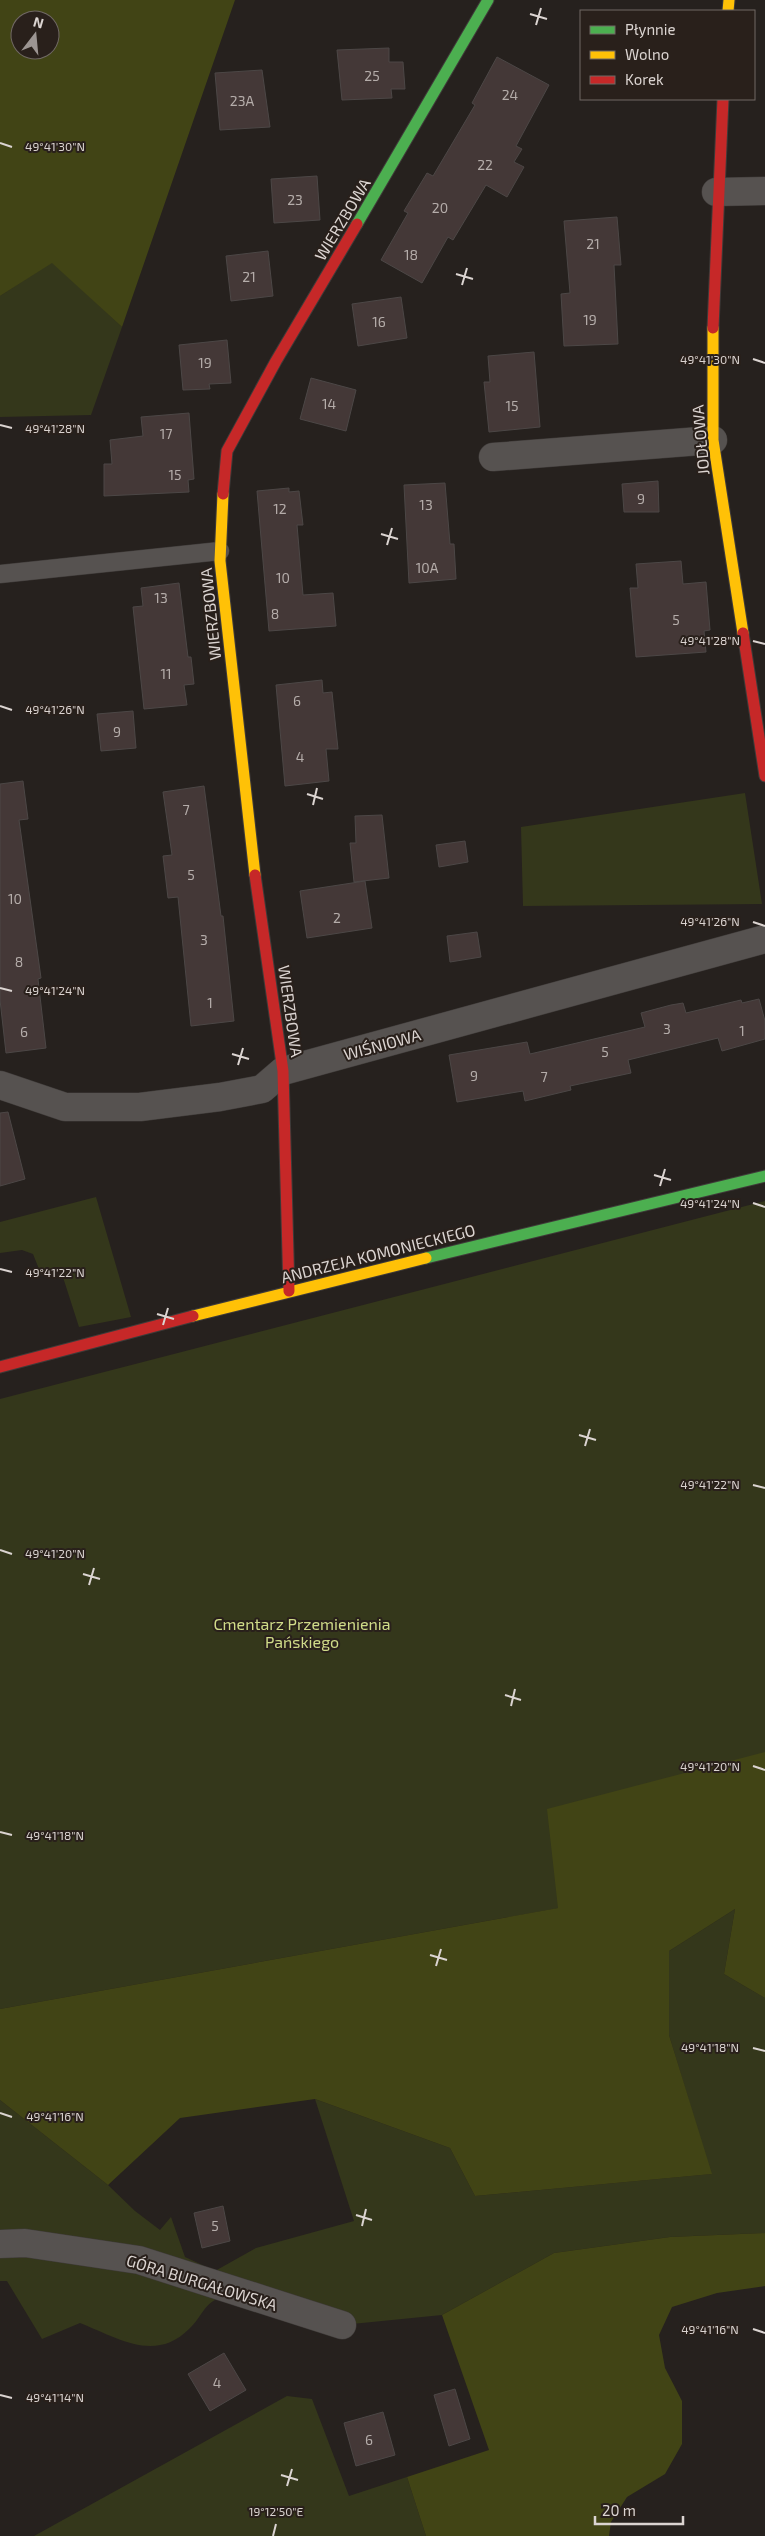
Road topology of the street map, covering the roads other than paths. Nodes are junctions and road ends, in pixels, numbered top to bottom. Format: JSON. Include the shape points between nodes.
{"nodes":[{"id":1,"x":488,"y":0,"type":"edge"},
{"id":2,"x":723,"y":100,"type":"edge"},
{"id":3,"x":765,"y":191,"type":"edge"},
{"id":4,"x":716,"y":192,"type":"junction"},
{"id":5,"x":713,"y":440,"type":"junction"},
{"id":6,"x":492,"y":457,"type":"dead end"},
{"id":7,"x":220,"y":551,"type":"junction"},
{"id":8,"x":0,"y":574,"type":"edge"},
{"id":9,"x":765,"y":776,"type":"edge"},
{"id":10,"x":765,"y":939,"type":"edge"},
{"id":11,"x":283,"y":1071,"type":"junction"},
{"id":12,"x":0,"y":1084,"type":"edge"},
{"id":13,"x":765,"y":1176,"type":"edge"},
{"id":14,"x":289,"y":1291,"type":"junction"},
{"id":15,"x":0,"y":1367,"type":"edge"},
{"id":16,"x":0,"y":2244,"type":"edge"},
{"id":17,"x":342,"y":2324,"type":"dead end"}],
"edges":[{"from":1,"to":7,"type":"street","name":"WIERZBOWA","via":[[276,361],[227,451]]},
{"from":2,"to":4,"type":"street","name":"JODŁOWA"},
{"from":3,"to":4,"type":"street"},
{"from":4,"to":5,"type":"street","name":"JODŁOWA"},
{"from":5,"to":6,"type":"street"},
{"from":5,"to":9,"type":"street","name":"JODŁOWA"},
{"from":7,"to":8,"type":"lane"},
{"from":7,"to":11,"type":"street","name":"WIERZBOWA","via":[[261,924]]},
{"from":10,"to":11,"type":"street","name":"WIŚNIOWA"},
{"from":11,"to":12,"type":"street","name":"WIŚNIOWA","via":[[262,1089],[140,1107],[65,1107]]},
{"from":11,"to":14,"type":"street","name":"WIERZBOWA"},
{"from":13,"to":14,"type":"street","name":"ANDRZEJA KOMONIECKIEGO"},
{"from":14,"to":15,"type":"street","name":"ANDRZEJA KOMONIECKIEGO"},
{"from":16,"to":17,"type":"street","name":"GÓRA BURGAŁOWSKA","via":[[25,2243],[139,2260]]}]}
